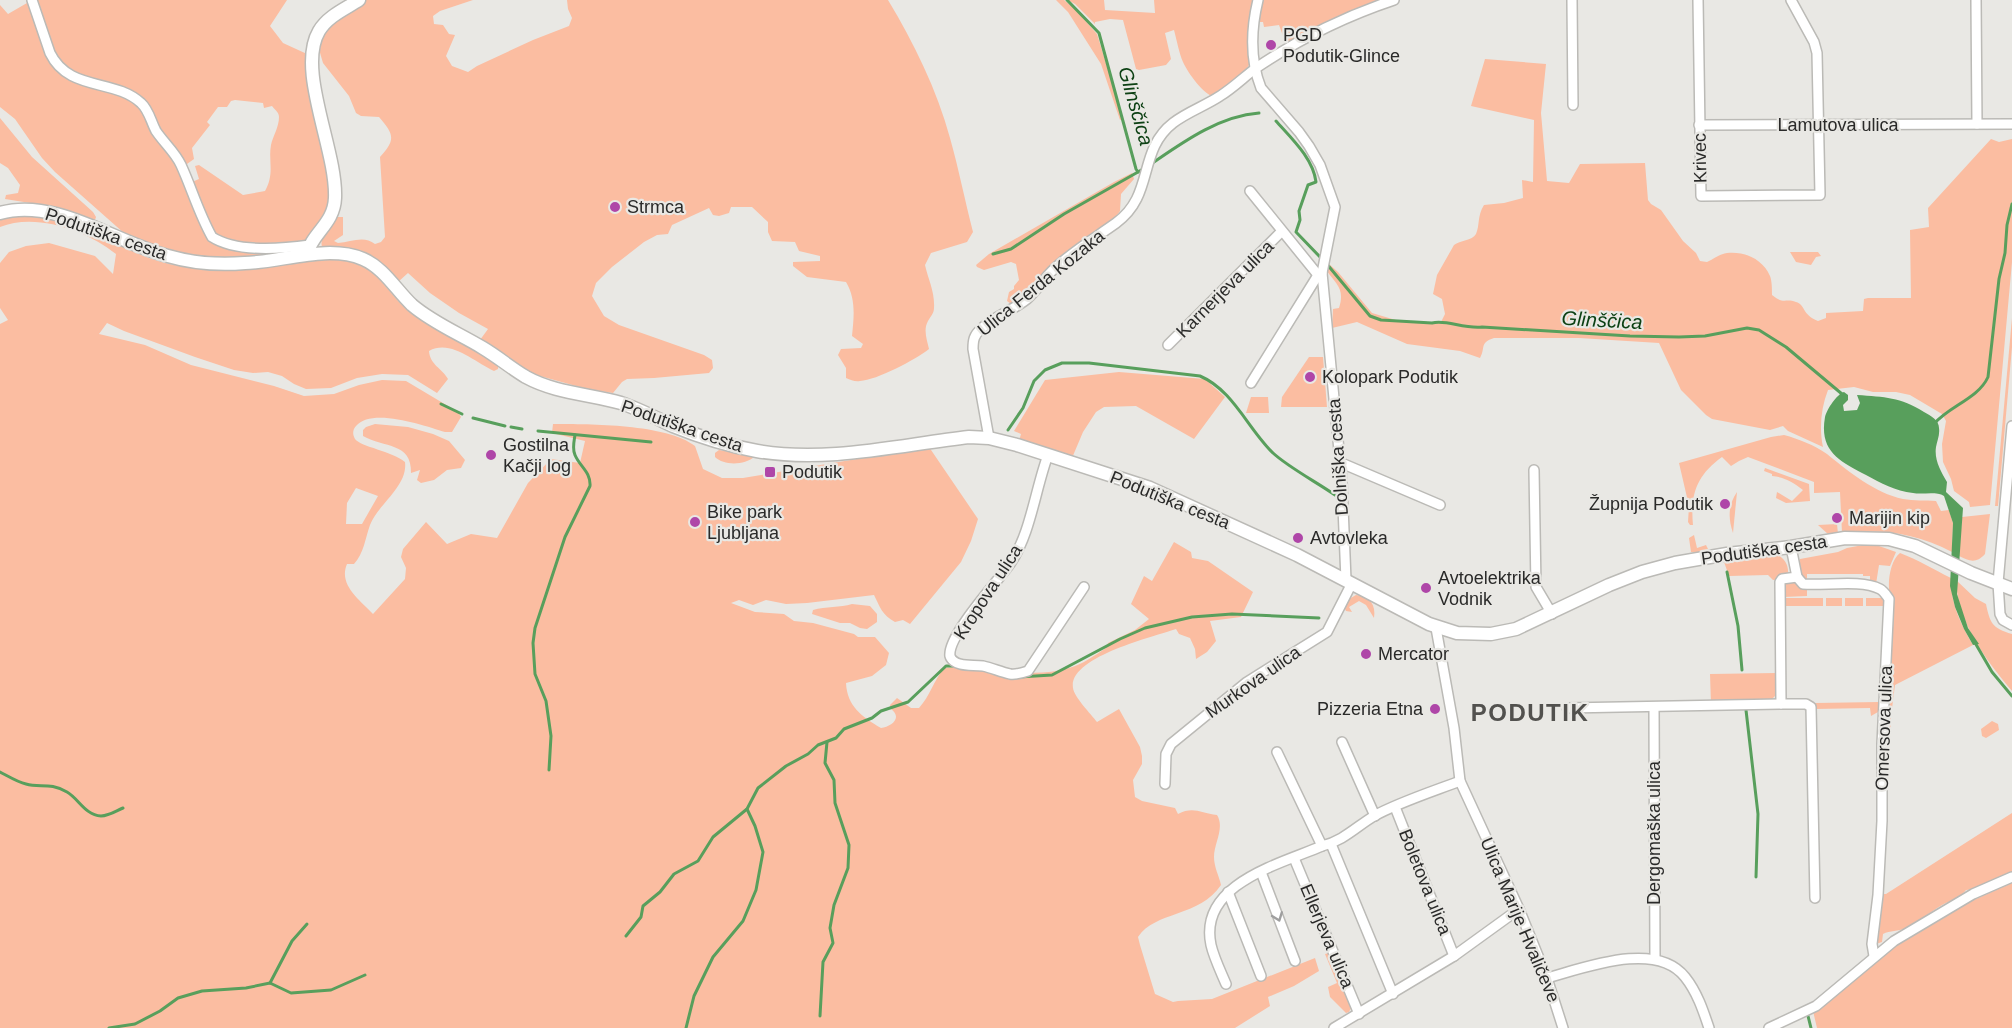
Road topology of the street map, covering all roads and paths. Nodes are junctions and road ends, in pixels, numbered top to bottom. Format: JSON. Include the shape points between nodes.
{"nodes":[{"id":1,"x":32,"y":0,"type":"edge"},
{"id":2,"x":359,"y":0,"type":"edge"},
{"id":3,"x":1258,"y":0,"type":"edge"},
{"id":4,"x":1394,"y":0,"type":"edge"},
{"id":5,"x":1572,"y":0,"type":"edge"},
{"id":6,"x":1698,"y":0,"type":"edge"},
{"id":7,"x":1791,"y":0,"type":"edge"},
{"id":8,"x":1976,"y":0,"type":"edge"},
{"id":9,"x":1254,"y":69,"type":"junction"},
{"id":10,"x":1239,"y":82,"type":"junction"},
{"id":11,"x":1262,"y":88,"type":"junction"},
{"id":12,"x":1573,"y":105,"type":"dead end"},
{"id":13,"x":1819,"y":124,"type":"junction"},
{"id":14,"x":1977,"y":124,"type":"junction"},
{"id":15,"x":2012,"y":124,"type":"edge"},
{"id":16,"x":1699,"y":125,"type":"junction"},
{"id":17,"x":1250,"y":191,"type":"dead end"},
{"id":18,"x":0,"y":213,"type":"edge"},
{"id":19,"x":1281,"y":232,"type":"junction"},
{"id":20,"x":308,"y":250,"type":"junction"},
{"id":21,"x":1321,"y":272,"type":"junction"},
{"id":22,"x":1168,"y":345,"type":"dead end"},
{"id":23,"x":1251,"y":383,"type":"dead end"},
{"id":24,"x":2012,"y":426,"type":"edge"},
{"id":25,"x":989,"y":438,"type":"junction"},
{"id":26,"x":1048,"y":455,"type":"junction"},
{"id":27,"x":1339,"y":462,"type":"junction"},
{"id":28,"x":1534,"y":470,"type":"dead end"},
{"id":29,"x":1440,"y":505,"type":"dead end"},
{"id":30,"x":1791,"y":547,"type":"junction"},
{"id":31,"x":1797,"y":577,"type":"junction"},
{"id":32,"x":1349,"y":582,"type":"junction"},
{"id":33,"x":1998,"y":583,"type":"junction"},
{"id":34,"x":1084,"y":587,"type":"dead end"},
{"id":35,"x":2012,"y":589,"type":"edge"},
{"id":36,"x":1552,"y":614,"type":"junction"},
{"id":37,"x":2012,"y":625,"type":"edge"},
{"id":38,"x":1436,"y":628,"type":"junction"},
{"id":39,"x":1781,"y":704,"type":"junction"},
{"id":40,"x":1654,"y":707,"type":"junction"},
{"id":41,"x":1567,"y":708,"type":"dead end"},
{"id":42,"x":1342,"y":742,"type":"dead end"},
{"id":43,"x":1277,"y":752,"type":"dead end"},
{"id":44,"x":1460,"y":781,"type":"junction"},
{"id":45,"x":1165,"y":784,"type":"dead end"},
{"id":46,"x":1395,"y":807,"type":"junction"},
{"id":47,"x":1375,"y":816,"type":"junction"},
{"id":48,"x":1327,"y":845,"type":"junction"},
{"id":49,"x":1294,"y":858,"type":"junction"},
{"id":50,"x":1261,"y":872,"type":"junction"},
{"id":51,"x":2012,"y":877,"type":"edge"},
{"id":52,"x":1228,"y":892,"type":"junction"},
{"id":53,"x":1815,"y":898,"type":"dead end"},
{"id":54,"x":1519,"y":909,"type":"junction"},
{"id":55,"x":1454,"y":956,"type":"junction"},
{"id":56,"x":1874,"y":956,"type":"junction"},
{"id":57,"x":1655,"y":959,"type":"junction"},
{"id":58,"x":1295,"y":961,"type":"dead end"},
{"id":59,"x":1262,"y":976,"type":"dead end"},
{"id":60,"x":1547,"y":978,"type":"junction"},
{"id":61,"x":1226,"y":984,"type":"dead end"},
{"id":62,"x":1393,"y":994,"type":"junction"},
{"id":63,"x":1359,"y":1014,"type":"junction"},
{"id":64,"x":1338,"y":1027,"type":"edge"},
{"id":65,"x":1563,"y":1028,"type":"edge"},
{"id":66,"x":1709,"y":1028,"type":"edge"},
{"id":67,"x":1769,"y":1028,"type":"edge"}],
"edges":[{"from":1,"to":20,"type":"street","via":[[50,53],[64,71],[126,93],[141,103],[181,165],[212,237],[222,244],[241,247]]},
{"from":2,"to":20,"type":"street","via":[[330,18],[320,30],[312,51],[314,90],[332,160],[335,198],[326,227]]},
{"from":3,"to":9,"type":"street","name":"Dolniška cesta","via":[[1253,21]]},
{"from":4,"to":9,"type":"street","via":[[1333,24]]},
{"from":5,"to":12,"type":"street"},
{"from":6,"to":16,"type":"street","name":"Krivec"},
{"from":7,"to":13,"type":"street","via":[[1817,53]]},
{"from":8,"to":14,"type":"street"},
{"from":9,"to":10,"type":"street"},
{"from":9,"to":11,"type":"street","name":"Dolniška cesta"},
{"from":10,"to":11,"type":"street"},
{"from":10,"to":25,"type":"street","name":"Ulica Ferda Kozaka","via":[[1173,123],[1156,140],[1138,197],[1127,213],[1053,270],[1027,299],[991,321],[973,338]]},
{"from":11,"to":21,"type":"street","name":"Dolniška cesta","via":[[1309,146],[1335,207]]},
{"from":13,"to":14,"type":"street","name":"Lamutova ulica"},
{"from":13,"to":16,"type":"street","name":"Lamutova ulica"},
{"from":13,"to":16,"type":"street","name":"Krivec","via":[[1820,195],[1701,196]]},
{"from":14,"to":15,"type":"street","name":"Lamutova ulica"},
{"from":17,"to":19,"type":"street"},
{"from":18,"to":20,"type":"street","name":"Podutiška cesta","via":[[22,210],[57,214],[150,251],[210,262],[245,264]]},
{"from":19,"to":21,"type":"street"},
{"from":19,"to":22,"type":"street","name":"Karnerjeva ulica"},
{"from":20,"to":25,"type":"street","name":"Podutiška cesta","via":[[362,258],[412,305],[526,377],[551,388],[622,404],[728,444],[756,451],[824,455],[969,437]]},
{"from":21,"to":23,"type":"street"},
{"from":21,"to":27,"type":"street","name":"Dolniška cesta"},
{"from":24,"to":33,"type":"street"},
{"from":25,"to":26,"type":"street","name":"Podutiška cesta"},
{"from":26,"to":32,"type":"street","name":"Podutiška cesta","via":[[1161,493]]},
{"from":26,"to":34,"type":"street","name":"Kropova ulica","via":[[1019,548],[965,622],[951,648],[952,661],[1011,674],[1028,671]]},
{"from":27,"to":29,"type":"street"},
{"from":27,"to":32,"type":"street","name":"Dolniška cesta"},
{"from":28,"to":36,"type":"street","via":[[1536,588]]},
{"from":30,"to":31,"type":"street"},
{"from":30,"to":33,"type":"street","name":"Podutiška cesta","via":[[1845,538],[1889,539],[1915,546]]},
{"from":30,"to":36,"type":"street","name":"Podutiška cesta","via":[[1727,554],[1642,572]]},
{"from":31,"to":39,"type":"street","via":[[1780,582]]},
{"from":31,"to":56,"type":"street","name":"Omersova ulica","via":[[1803,584],[1873,586],[1889,599]]},
{"from":32,"to":38,"type":"street","name":"Podutiška cesta"},
{"from":32,"to":45,"type":"street","name":"Murkova ulica","via":[[1327,632],[1246,682],[1171,744],[1166,754]]},
{"from":33,"to":35,"type":"street","name":"Podutiška cesta"},
{"from":33,"to":37,"type":"street","via":[[2000,614]]},
{"from":36,"to":38,"type":"street","name":"Podutiška cesta","via":[[1496,633]]},
{"from":38,"to":44,"type":"street","name":"Ulica Marije Hvaličeve"},
{"from":39,"to":40,"type":"street"},
{"from":39,"to":53,"type":"street","via":[[1806,704],[1811,708]]},
{"from":40,"to":41,"type":"street"},
{"from":40,"to":57,"type":"street","name":"Dergomaška ulica"},
{"from":42,"to":47,"type":"street"},
{"from":43,"to":48,"type":"street"},
{"from":44,"to":46,"type":"street"},
{"from":44,"to":54,"type":"street","name":"Ulica Marije Hvaličeve"},
{"from":46,"to":47,"type":"street"},
{"from":46,"to":55,"type":"street","name":"Boletova ulica"},
{"from":47,"to":48,"type":"street"},
{"from":48,"to":49,"type":"street"},
{"from":48,"to":62,"type":"street"},
{"from":49,"to":50,"type":"street"},
{"from":49,"to":63,"type":"street","name":"Ellerjeva ulica"},
{"from":50,"to":52,"type":"street"},
{"from":50,"to":58,"type":"street","name":"Ellerjeva ulica","one_way":true},
{"from":51,"to":56,"type":"street","via":[[1973,894]]},
{"from":52,"to":59,"type":"street"},
{"from":52,"to":61,"type":"street","via":[[1214,909],[1209,932]]},
{"from":54,"to":55,"type":"street","name":"Boletova ulica"},
{"from":54,"to":60,"type":"street","name":"Ulica Marije Hvaličeve"},
{"from":55,"to":62,"type":"street","name":"Boletova ulica"},
{"from":56,"to":67,"type":"street","via":[[1816,1006]]},
{"from":57,"to":60,"type":"street","via":[[1624,959]]},
{"from":57,"to":66,"type":"street","via":[[1684,975]]},
{"from":60,"to":65,"type":"street","name":"Ulica Marije Hvaličeve"},
{"from":62,"to":63,"type":"street","name":"Boletova ulica"},
{"from":63,"to":64,"type":"street","name":"Boletova ulica"}]}
